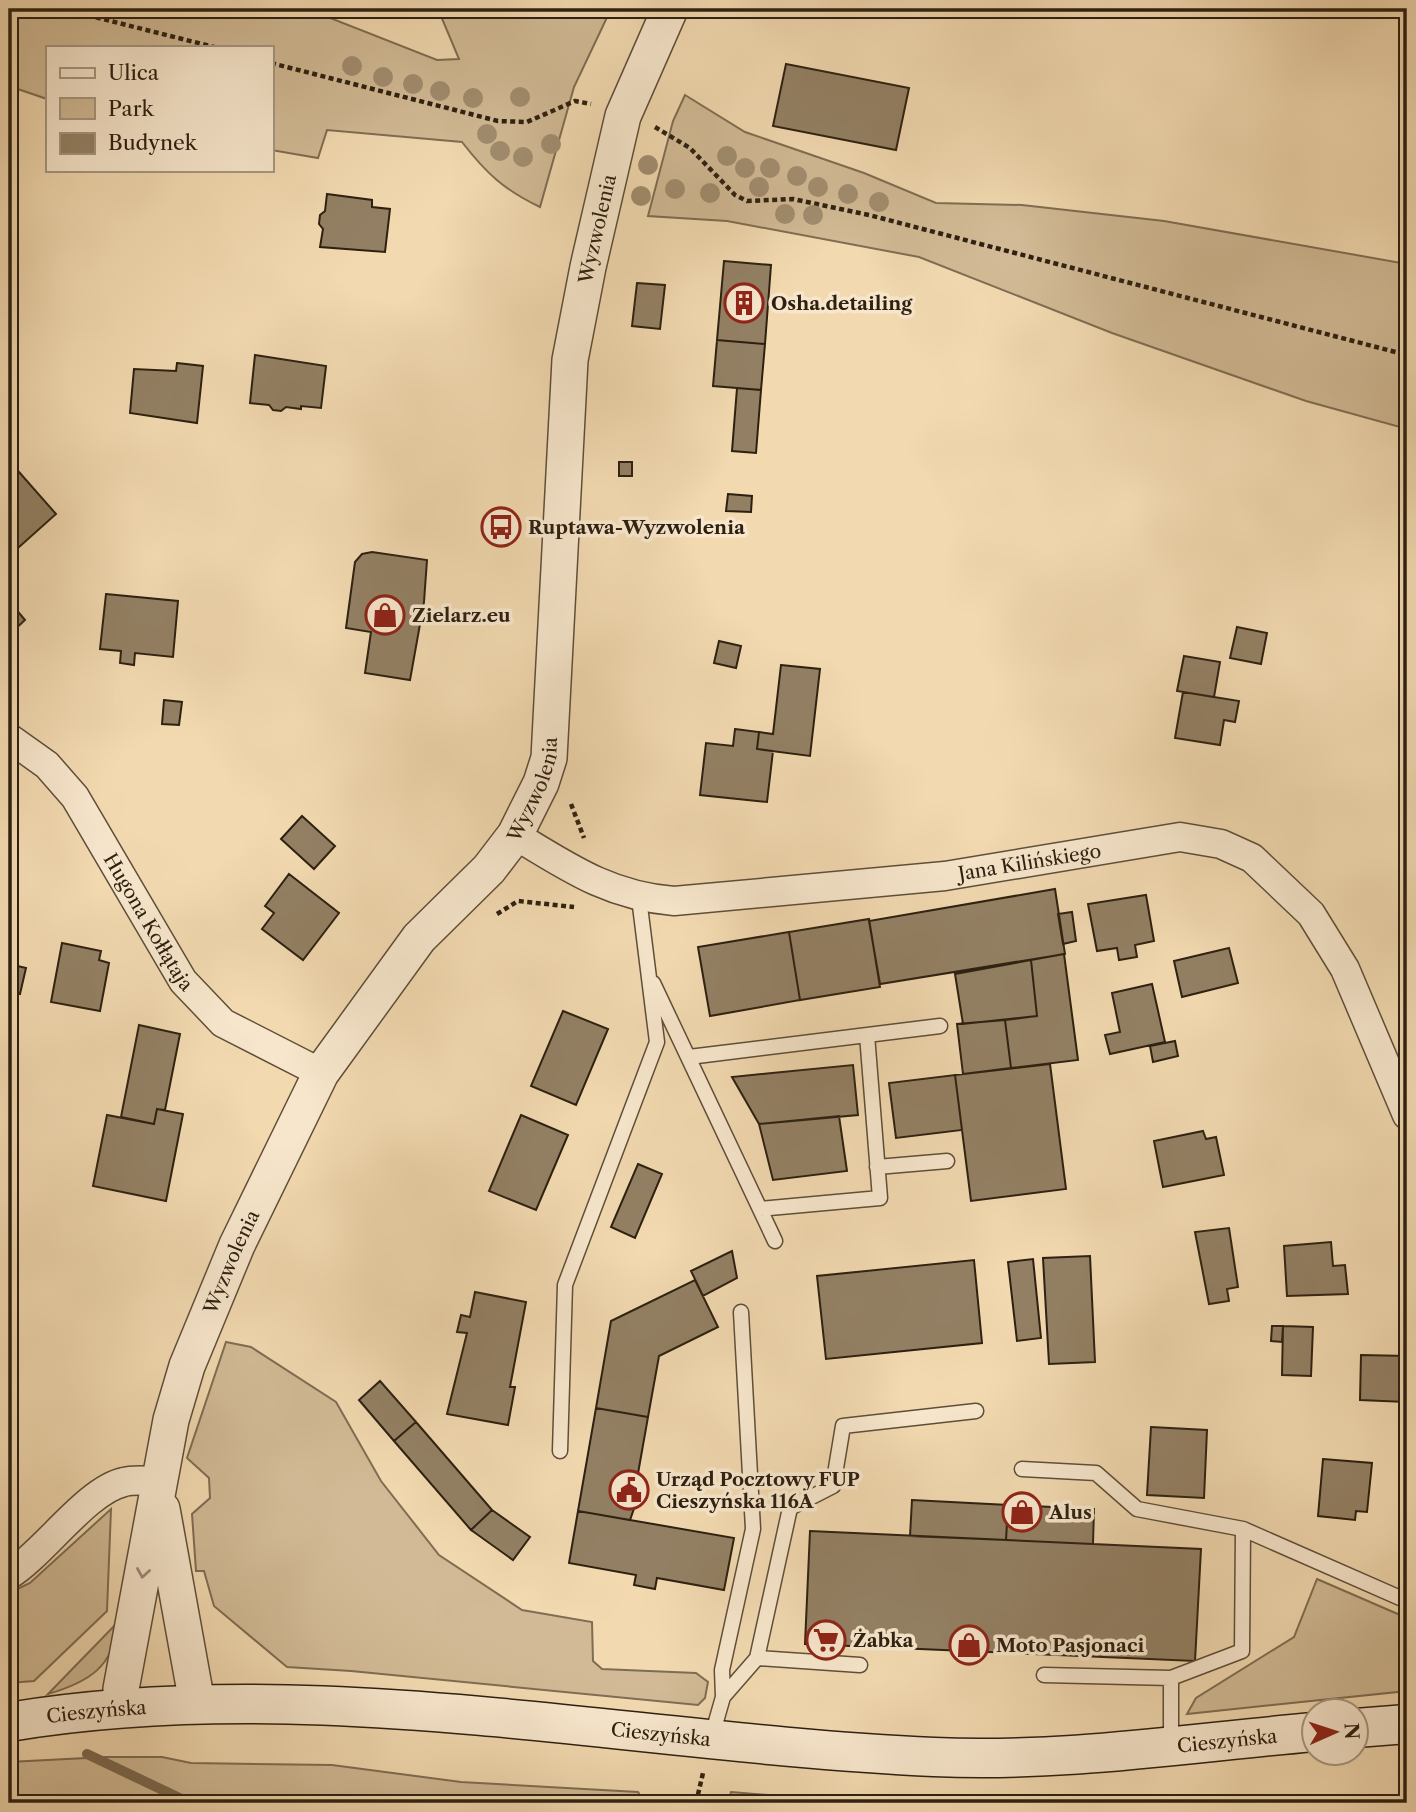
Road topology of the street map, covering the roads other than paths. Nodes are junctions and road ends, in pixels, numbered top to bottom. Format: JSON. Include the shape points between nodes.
{"nodes":[{"id":1,"x":670,"y":9,"type":"edge"},
{"id":2,"x":9,"y":738,"type":"edge"},
{"id":3,"x":515,"y":835,"type":"junction"},
{"id":4,"x":639,"y":898,"type":"junction"},
{"id":5,"x":648,"y":971,"type":"junction"},
{"id":6,"x":940,"y":1026,"type":"dead end"},
{"id":7,"x":867,"y":1035,"type":"junction"},
{"id":8,"x":689,"y":1057,"type":"junction"},
{"id":9,"x":321,"y":1073,"type":"junction"},
{"id":10,"x":1407,"y":1115,"type":"edge"},
{"id":11,"x":947,"y":1161,"type":"dead end"},
{"id":12,"x":877,"y":1167,"type":"junction"},
{"id":13,"x":761,"y":1209,"type":"junction"},
{"id":14,"x":775,"y":1241,"type":"dead end"},
{"id":15,"x":741,"y":1312,"type":"dead end"},
{"id":16,"x":976,"y":1411,"type":"dead end"},
{"id":17,"x":560,"y":1451,"type":"dead end"},
{"id":18,"x":1022,"y":1469,"type":"dead end"},
{"id":19,"x":157,"y":1481,"type":"junction"},
{"id":20,"x":1243,"y":1529,"type":"junction"},
{"id":21,"x":9,"y":1576,"type":"edge"},
{"id":22,"x":1407,"y":1601,"type":"edge"},
{"id":23,"x":757,"y":1658,"type":"junction"},
{"id":24,"x":860,"y":1665,"type":"dead end"},
{"id":25,"x":1044,"y":1675,"type":"dead end"},
{"id":26,"x":1171,"y":1678,"type":"junction"},
{"id":27,"x":723,"y":1697,"type":"junction"},
{"id":28,"x":197,"y":1703,"type":"junction"},
{"id":29,"x":121,"y":1708,"type":"junction"},
{"id":30,"x":9,"y":1722,"type":"edge"},
{"id":31,"x":1407,"y":1724,"type":"edge"},
{"id":32,"x":1370,"y":1727,"type":"edge"},
{"id":33,"x":1300,"y":1733,"type":"edge"},
{"id":34,"x":711,"y":1741,"type":"junction"},
{"id":35,"x":1171,"y":1745,"type":"junction"}],
"edges":[{"from":1,"to":3,"type":"street","name":"Wyzwolenia","via":[[623,116],[576,323],[570,360],[549,758]]},
{"from":2,"to":9,"type":"street","name":"Hugona Kołłątaja","via":[[47,765],[75,797],[183,981],[223,1023]]},
{"from":3,"to":4,"type":"street","name":"Jana Kilińskiego","via":[[600,885]]},
{"from":3,"to":9,"type":"street","name":"Wyzwolenia","via":[[489,869],[419,938]]},
{"from":4,"to":5,"type":"lane"},
{"from":4,"to":10,"type":"street","name":"Jana Kilińskiego","via":[[685,900],[945,876],[1180,837],[1221,844],[1252,858],[1311,914],[1345,969]]},
{"from":5,"to":8,"type":"lane"},
{"from":5,"to":17,"type":"lane","via":[[657,1042],[565,1284]]},
{"from":6,"to":7,"type":"lane"},
{"from":7,"to":8,"type":"lane"},
{"from":7,"to":12,"type":"lane"},
{"from":8,"to":13,"type":"lane"},
{"from":9,"to":19,"type":"street","name":"Wyzwolenia","via":[[237,1245],[187,1366]]},
{"from":11,"to":12,"type":"lane"},
{"from":12,"to":13,"type":"lane","via":[[880,1198]]},
{"from":13,"to":14,"type":"lane"},
{"from":15,"to":27,"type":"lane","via":[[754,1529],[722,1670]]},
{"from":16,"to":23,"type":"lane","via":[[843,1426],[833,1486],[789,1508]]},
{"from":18,"to":20,"type":"lane","via":[[1096,1474],[1138,1509]]},
{"from":19,"to":21,"type":"street","via":[[126,1481],[96,1496]]},
{"from":19,"to":28,"type":"street","name":"Wyzwolenia"},
{"from":19,"to":29,"type":"street","name":"Wyzwolenia","one_way":true},
{"from":20,"to":22,"type":"lane"},
{"from":20,"to":26,"type":"lane","via":[[1242,1651]]},
{"from":23,"to":24,"type":"lane"},
{"from":23,"to":27,"type":"lane"},
{"from":25,"to":26,"type":"lane"},
{"from":26,"to":35,"type":"lane"},
{"from":27,"to":34,"type":"lane"},
{"from":28,"to":29,"type":"main road","name":"Cieszyńska"},
{"from":28,"to":34,"type":"main road","name":"Cieszyńska","via":[[333,1704]]},
{"from":29,"to":30,"type":"main road","name":"Cieszyńska"},
{"from":31,"to":32,"type":"main road"},
{"from":33,"to":35,"type":"main road","name":"Cieszyńska"},
{"from":34,"to":35,"type":"main road","name":"Cieszyńska","via":[[996,1759]]}]}
